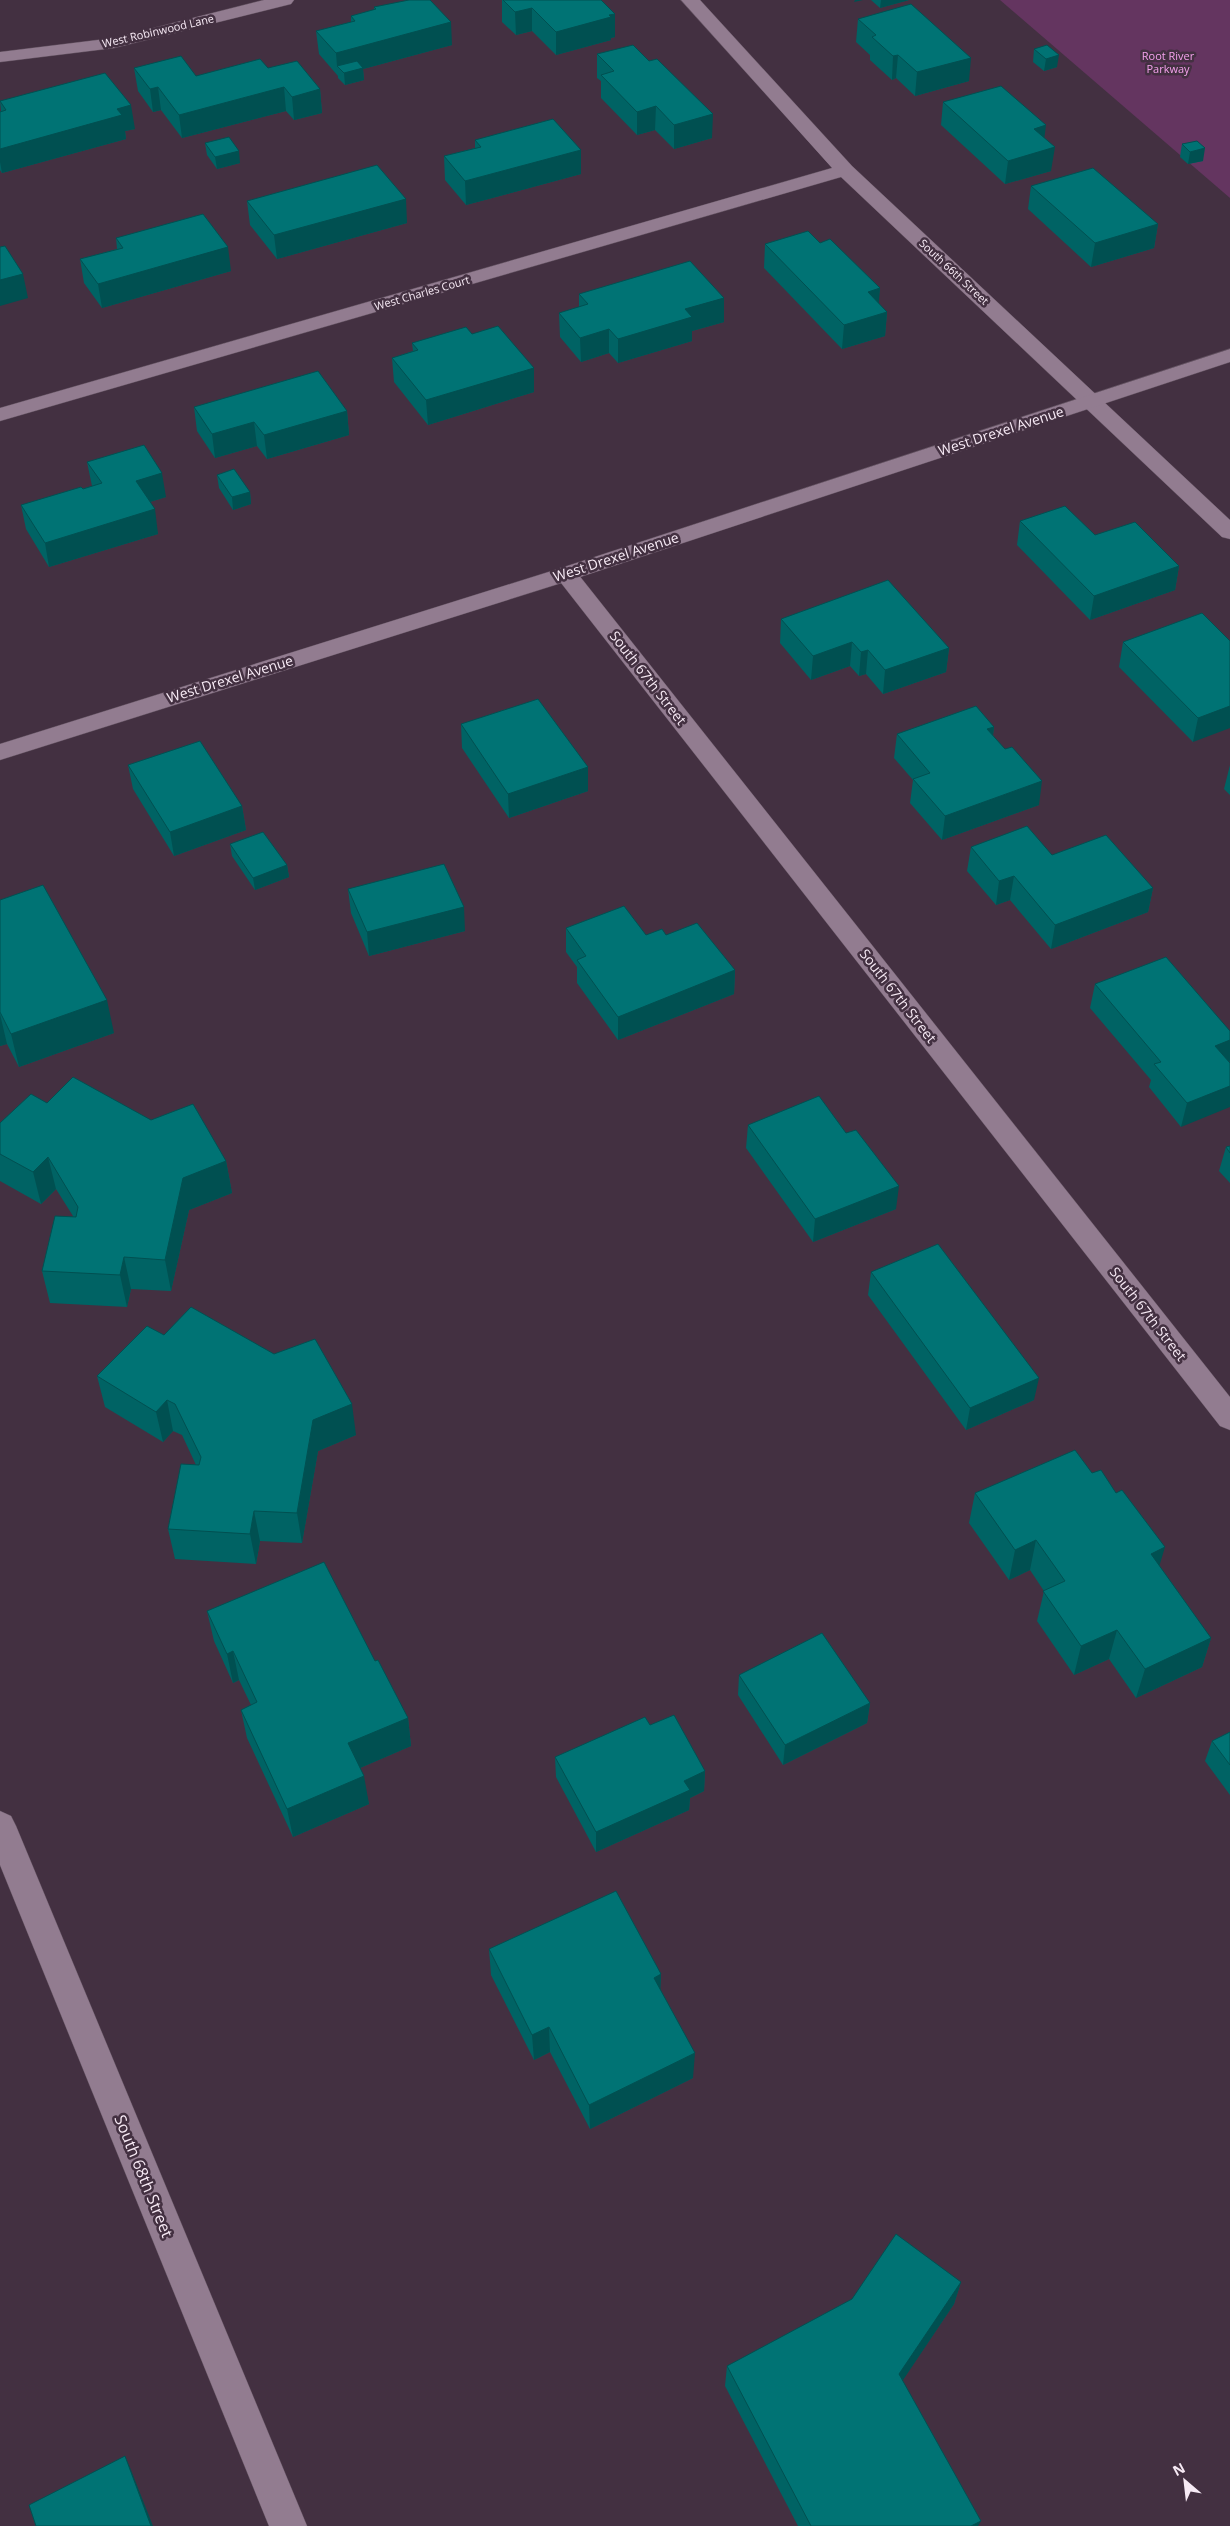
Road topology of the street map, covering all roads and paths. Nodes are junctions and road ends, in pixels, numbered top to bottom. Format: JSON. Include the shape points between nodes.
{"nodes":[{"id":1,"x":285,"y":0,"type":"edge"},
{"id":2,"x":690,"y":0,"type":"edge"},
{"id":3,"x":0,"y":57,"type":"edge"},
{"id":4,"x":845,"y":170,"type":"junction"},
{"id":5,"x":1230,"y":355,"type":"edge"},
{"id":6,"x":1091,"y":401,"type":"junction"},
{"id":7,"x":0,"y":415,"type":"edge"},
{"id":8,"x":1230,"y":532,"type":"edge"},
{"id":9,"x":566,"y":574,"type":"junction"},
{"id":10,"x":0,"y":752,"type":"edge"},
{"id":11,"x":1230,"y":1418,"type":"edge"},
{"id":12,"x":0,"y":1826,"type":"edge"},
{"id":13,"x":288,"y":2526,"type":"edge"}],
"edges":[{"from":1,"to":3,"type":"street","name":"West Robinwood Lane","via":[[114,43]]},
{"from":2,"to":4,"type":"street","name":"South 66th Street"},
{"from":4,"to":6,"type":"street","name":"South 66th Street"},
{"from":4,"to":7,"type":"street","name":"West Charles Court"},
{"from":5,"to":6,"type":"street","name":"West Drexel Avenue"},
{"from":6,"to":8,"type":"street","name":"South 66th Street"},
{"from":6,"to":9,"type":"street","name":"West Drexel Avenue"},
{"from":9,"to":10,"type":"street","name":"West Drexel Avenue"},
{"from":9,"to":11,"type":"street","name":"South 67th Street"},
{"from":12,"to":13,"type":"street","name":"South 68th Street"}]}
